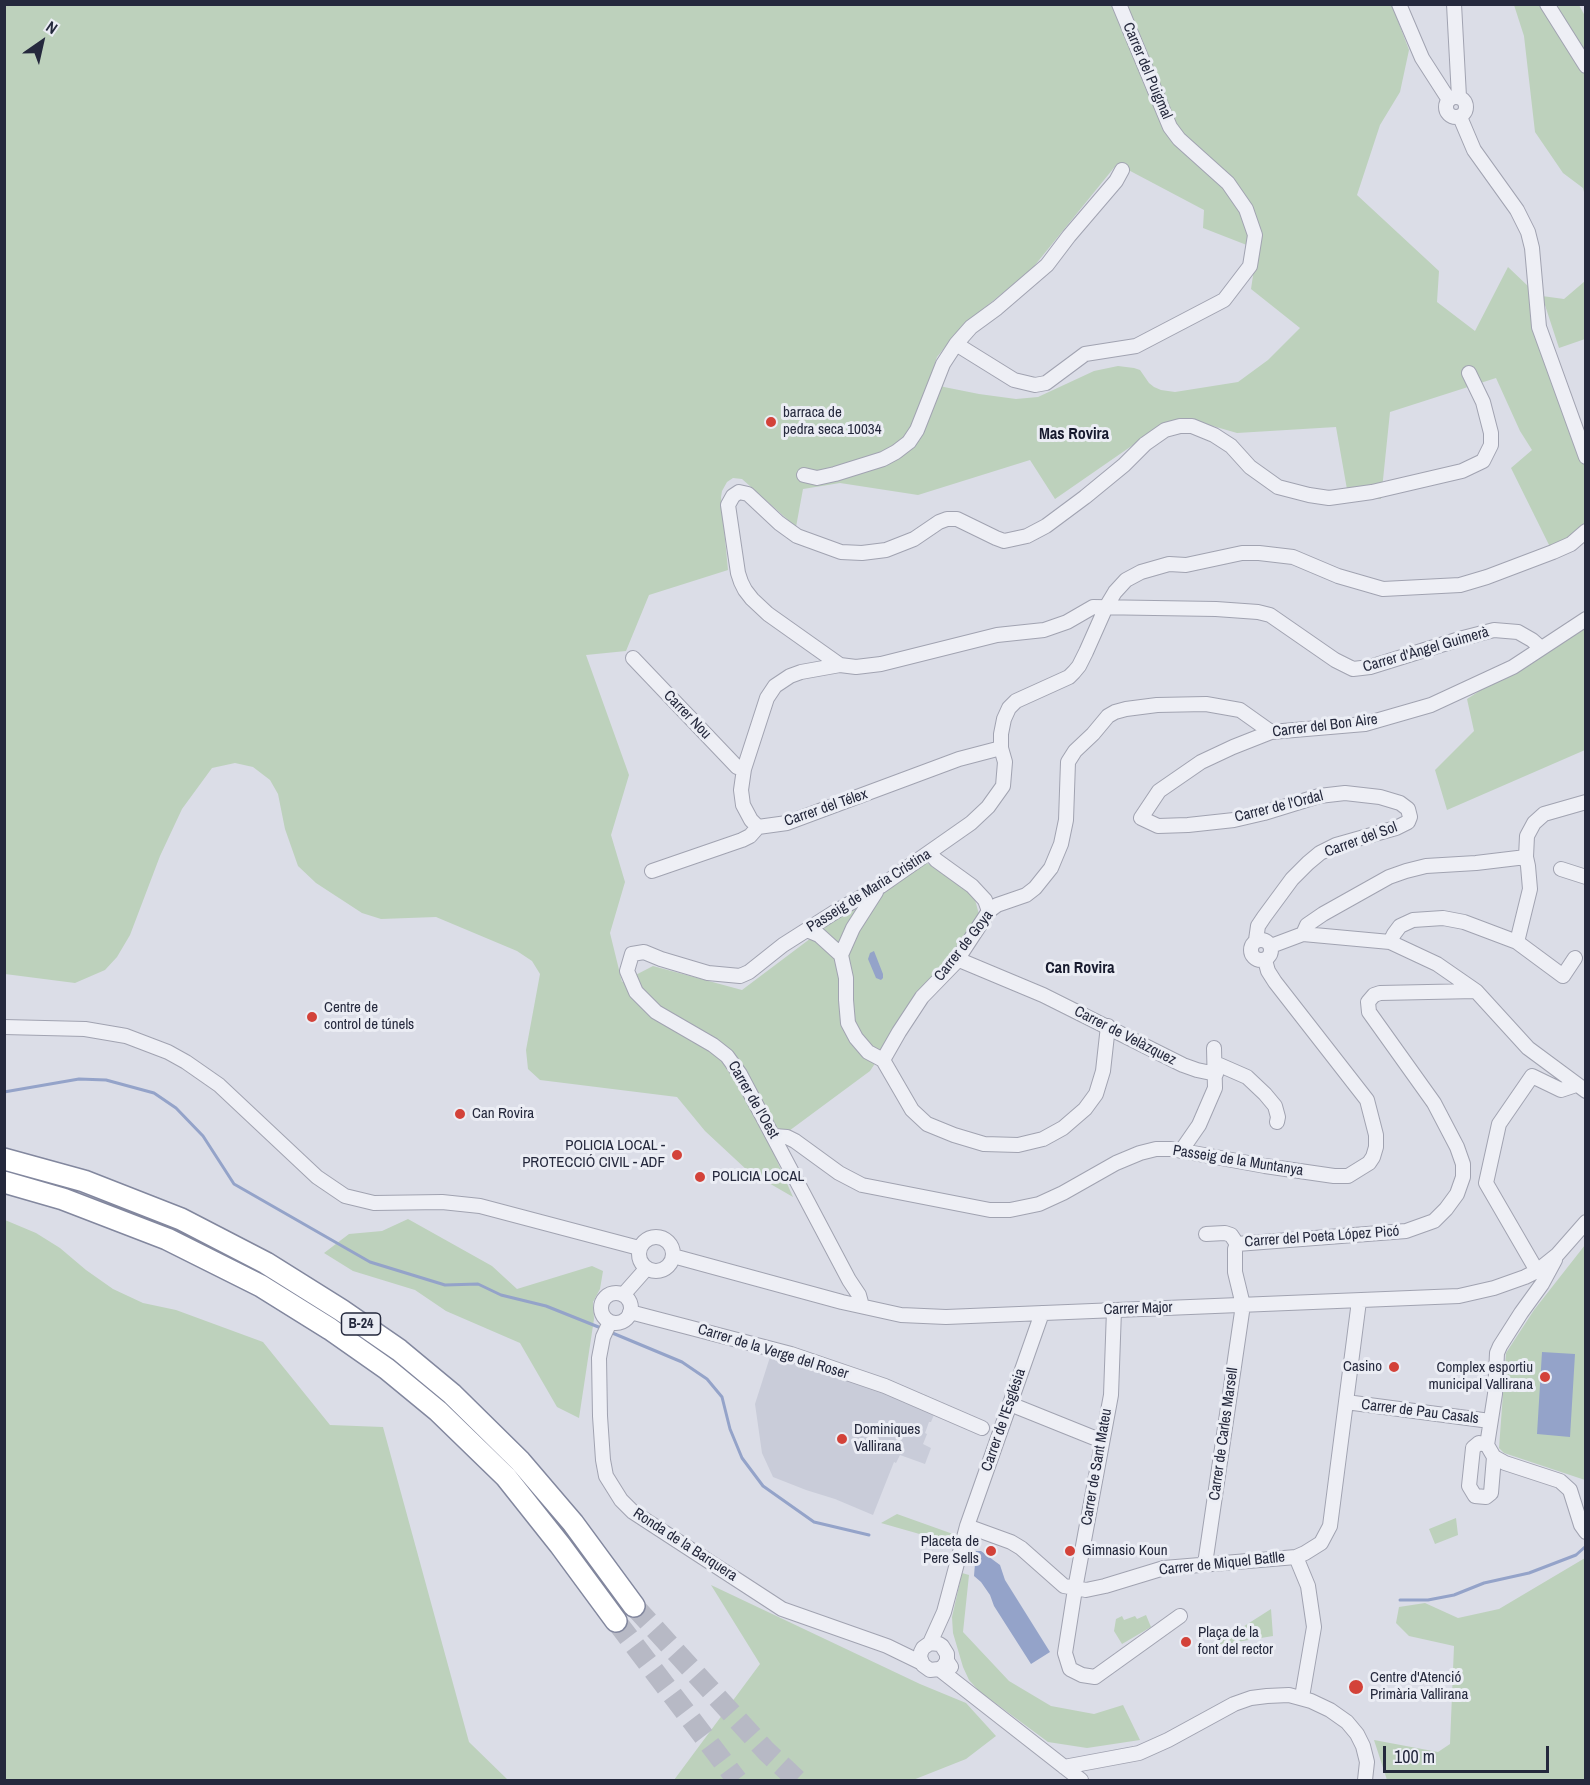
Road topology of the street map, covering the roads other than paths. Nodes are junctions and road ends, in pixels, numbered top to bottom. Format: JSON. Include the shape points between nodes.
{"nodes":[{"id":1,"x":1119,"y":4,"type":"edge"},
{"id":2,"x":1400,"y":4,"type":"edge"},
{"id":3,"x":1454,"y":4,"type":"edge"},
{"id":4,"x":1547,"y":4,"type":"edge"},
{"id":5,"x":1586,"y":66,"type":"edge"},
{"id":6,"x":1454,"y":99,"type":"junction"},
{"id":7,"x":1122,"y":170,"type":"dead end"},
{"id":8,"x":956,"y":344,"type":"junction"},
{"id":9,"x":1469,"y":373,"type":"dead end"},
{"id":10,"x":1586,"y":457,"type":"edge"},
{"id":11,"x":804,"y":476,"type":"dead end"},
{"id":12,"x":1586,"y":531,"type":"edge"},
{"id":13,"x":1106,"y":607,"type":"junction"},
{"id":14,"x":1586,"y":619,"type":"edge"},
{"id":15,"x":1541,"y":648,"type":"junction"},
{"id":16,"x":633,"y":658,"type":"dead end"},
{"id":17,"x":840,"y":665,"type":"junction"},
{"id":18,"x":1271,"y":732,"type":"junction"},
{"id":19,"x":1001,"y":748,"type":"junction"},
{"id":20,"x":744,"y":769,"type":"junction"},
{"id":21,"x":1586,"y":802,"type":"edge"},
{"id":22,"x":1410,"y":817,"type":"joint"},
{"id":23,"x":1141,"y":818,"type":"joint"},
{"id":24,"x":758,"y":827,"type":"junction"},
{"id":25,"x":930,"y":853,"type":"junction"},
{"id":26,"x":1526,"y":857,"type":"junction"},
{"id":27,"x":1562,"y":869,"type":"dead end"},
{"id":28,"x":652,"y":871,"type":"dead end"},
{"id":29,"x":1586,"y":877,"type":"edge"},
{"id":30,"x":881,"y":886,"type":"junction"},
{"id":31,"x":989,"y":911,"type":"junction"},
{"id":32,"x":807,"y":930,"type":"junction"},
{"id":33,"x":1303,"y":934,"type":"junction"},
{"id":34,"x":1256,"y":940,"type":"junction"},
{"id":35,"x":1390,"y":942,"type":"junction"},
{"id":36,"x":1517,"y":942,"type":"junction"},
{"id":37,"x":1271,"y":946,"type":"junction"},
{"id":38,"x":632,"y":954,"type":"joint"},
{"id":39,"x":841,"y":955,"type":"junction"},
{"id":40,"x":1575,"y":958,"type":"dead end"},
{"id":41,"x":957,"y":959,"type":"junction"},
{"id":42,"x":1265,"y":960,"type":"junction"},
{"id":43,"x":1476,"y":991,"type":"junction"},
{"id":44,"x":1108,"y":1026,"type":"junction"},
{"id":45,"x":4,"y":1027,"type":"edge"},
{"id":46,"x":1214,"y":1048,"type":"dead end"},
{"id":47,"x":883,"y":1060,"type":"junction"},
{"id":48,"x":1215,"y":1069,"type":"junction"},
{"id":49,"x":1581,"y":1088,"type":"edge"},
{"id":50,"x":1277,"y":1122,"type":"dead end"},
{"id":51,"x":774,"y":1136,"type":"junction"},
{"id":52,"x":1181,"y":1151,"type":"junction"},
{"id":53,"x":4,"y":1159,"type":"edge"},
{"id":54,"x":4,"y":1182,"type":"edge"},
{"id":55,"x":1586,"y":1222,"type":"edge"},
{"id":56,"x":1206,"y":1234,"type":"dead end"},
{"id":57,"x":1237,"y":1244,"type":"junction"},
{"id":58,"x":639,"y":1248,"type":"junction"},
{"id":59,"x":1557,"y":1255,"type":"junction"},
{"id":60,"x":673,"y":1256,"type":"junction"},
{"id":61,"x":646,"y":1269,"type":"junction"},
{"id":62,"x":1537,"y":1271,"type":"junction"},
{"id":63,"x":849,"y":1280,"type":"junction"},
{"id":64,"x":624,"y":1295,"type":"junction"},
{"id":65,"x":1359,"y":1301,"type":"junction"},
{"id":66,"x":842,"y":1302,"type":"junction"},
{"id":67,"x":1242,"y":1305,"type":"junction"},
{"id":68,"x":862,"y":1306,"type":"junction"},
{"id":69,"x":1114,"y":1310,"type":"junction"},
{"id":70,"x":630,"y":1312,"type":"junction"},
{"id":71,"x":1042,"y":1313,"type":"junction"},
{"id":72,"x":610,"y":1322,"type":"junction"},
{"id":73,"x":1346,"y":1402,"type":"junction"},
{"id":74,"x":1010,"y":1404,"type":"junction"},
{"id":75,"x":1490,"y":1421,"type":"junction"},
{"id":76,"x":991,"y":1431,"type":"junction"},
{"id":77,"x":1102,"y":1441,"type":"junction"},
{"id":78,"x":967,"y":1526,"type":"junction"},
{"id":79,"x":1586,"y":1532,"type":"edge"},
{"id":80,"x":1296,"y":1557,"type":"junction"},
{"id":81,"x":1205,"y":1564,"type":"junction"},
{"id":82,"x":1075,"y":1589,"type":"junction"},
{"id":83,"x":634,"y":1606,"type":"tunnel mouth"},
{"id":84,"x":1180,"y":1616,"type":"dead end"},
{"id":85,"x":616,"y":1621,"type":"tunnel mouth"},
{"id":86,"x":887,"y":1646,"type":"junction"},
{"id":87,"x":932,"y":1646,"type":"junction"},
{"id":88,"x":922,"y":1663,"type":"junction"},
{"id":89,"x":943,"y":1665,"type":"junction"},
{"id":90,"x":1302,"y":1697,"type":"junction"},
{"id":91,"x":1064,"y":1767,"type":"junction"},
{"id":92,"x":1081,"y":1780,"type":"edge"},
{"id":93,"x":1365,"y":1780,"type":"edge"}],
"edges":[{"from":1,"to":8,"type":"street","name":"Carrer del Puigmal","via":[[1170,127],[1228,183],[1246,209],[1255,235],[1250,266],[1224,300],[1136,346],[1085,354],[1046,383],[1035,385],[1014,380]]},
{"from":2,"to":6,"type":"street","via":[[1422,58]]},
{"from":3,"to":6,"type":"street"},
{"from":4,"to":5,"type":"street"},
{"from":6,"to":10,"type":"street","via":[[1446,107],[1448,113],[1460,117],[1474,150],[1528,232],[1539,327]]},
{"from":7,"to":8,"type":"street","via":[[1047,265],[971,327]]},
{"from":8,"to":11,"type":"street","via":[[943,364],[909,442],[884,459],[817,478]]},
{"from":9,"to":17,"type":"street","via":[[1491,432],[1491,445],[1483,461],[1462,471],[1372,492],[1329,498],[1278,487],[1214,435],[1192,426],[1180,426],[1145,444],[1046,526],[1027,536],[1004,541],[957,519],[947,519],[897,546],[874,552],[841,552],[797,536],[748,494],[736,494],[729,509],[738,573],[745,590],[768,614]]},
{"from":12,"to":13,"type":"street","name":"Passeig de Maria Cristina","via":[[1553,552],[1460,585],[1383,589],[1293,557],[1242,553],[1140,572],[1126,580]]},
{"from":13,"to":15,"type":"street","name":"Carrer d'Àngel Guimerà","via":[[1264,613],[1353,669],[1494,630],[1518,632]]},
{"from":13,"to":17,"type":"street","name":"Carrer d'Àngel Guimerà","via":[[1093,608],[1044,630],[997,635],[881,664]]},
{"from":13,"to":19,"type":"street","name":"Passeig de Maria Cristina","via":[[1074,672],[1009,708]]},
{"from":14,"to":15,"type":"street","name":"Carrer del Bon Aire"},
{"from":15,"to":18,"type":"street","name":"Carrer del Bon Aire","via":[[1513,667],[1431,705],[1365,724]]},
{"from":16,"to":20,"type":"street","name":"Carrer Nou","via":[[737,767]]},
{"from":17,"to":20,"type":"street","via":[[790,676],[775,686],[767,698]]},
{"from":18,"to":23,"type":"street","name":"Carrer del Bon Aire","via":[[1201,762],[1159,790]]},
{"from":18,"to":31,"type":"street","name":"Carrer de Goya","via":[[1240,710],[1206,704],[1157,705],[1108,716],[1068,762],[1066,820],[1051,868],[1035,888]]},
{"from":19,"to":24,"type":"street","name":"Carrer del Télex","via":[[959,759],[795,820]]},
{"from":19,"to":25,"type":"street","name":"Passeig de Maria Cristina","via":[[1005,772],[997,796],[971,823]]},
{"from":20,"to":24,"type":"street","via":[[743,806]]},
{"from":21,"to":26,"type":"street","via":[[1538,819],[1527,836]]},
{"from":22,"to":23,"type":"street","name":"Carrer de l'Ordal","via":[[1408,809],[1400,803],[1380,796],[1345,793],[1319,796],[1234,820],[1158,826]]},
{"from":22,"to":34,"type":"street","name":"Carrer del Sol","via":[[1396,828],[1320,853],[1292,879],[1264,917]]},
{"from":24,"to":28,"type":"street","via":[[742,840]]},
{"from":25,"to":30,"type":"street","name":"Passeig de Maria Cristina"},
{"from":25,"to":31,"type":"street","via":[[972,886]]},
{"from":26,"to":33,"type":"street","via":[[1406,871],[1323,914],[1307,925]]},
{"from":26,"to":36,"type":"street","via":[[1530,889]]},
{"from":27,"to":29,"type":"street"},
{"from":30,"to":32,"type":"street","name":"Passeig de Maria Cristina"},
{"from":30,"to":39,"type":"street","via":[[853,928]]},
{"from":31,"to":41,"type":"street","name":"Carrer de Goya"},
{"from":32,"to":38,"type":"street","name":"Passeig de Maria Cristina","via":[[740,976],[708,973],[644,952]]},
{"from":32,"to":39,"type":"street","via":[[819,935]]},
{"from":33,"to":35,"type":"street"},
{"from":33,"to":37,"type":"street"},
{"from":34,"to":37,"type":"street","via":[[1265,940]]},
{"from":34,"to":42,"type":"street","via":[[1252,956]]},
{"from":35,"to":36,"type":"street","via":[[1400,926],[1428,918],[1464,922]]},
{"from":35,"to":43,"type":"street","via":[[1437,964]]},
{"from":36,"to":40,"type":"street","via":[[1563,976]]},
{"from":37,"to":42,"type":"street","via":[[1271,954]]},
{"from":38,"to":51,"type":"street","name":"Carrer de l'Oest","via":[[627,971],[636,992],[656,1012],[727,1056]]},
{"from":39,"to":47,"type":"street","via":[[848,1023],[868,1052]]},
{"from":41,"to":44,"type":"street","name":"Carrer de Velàzquez"},
{"from":41,"to":47,"type":"street","name":"Carrer de Goya","via":[[922,997]]},
{"from":42,"to":52,"type":"street","name":"Passeig de la Muntanya","via":[[1275,982],[1367,1100],[1376,1135],[1373,1157],[1348,1176],[1334,1176]]},
{"from":43,"to":49,"type":"street","via":[[1528,1048]]},
{"from":43,"to":57,"type":"street","name":"Carrer del Poeta López Picó","via":[[1380,993],[1368,1002],[1369,1012],[1434,1103],[1457,1147],[1463,1177],[1446,1209],[1434,1221],[1406,1231]]},
{"from":44,"to":47,"type":"street","via":[[1101,1082],[1090,1103],[1053,1134],[1018,1145],[984,1144],[927,1124],[908,1105]]},
{"from":44,"to":48,"type":"street","name":"Carrer de Velàzquez","via":[[1183,1065],[1197,1070]]},
{"from":45,"to":58,"type":"street","via":[[85,1029],[126,1036],[168,1052],[219,1084],[325,1184],[356,1200],[480,1206]]},
{"from":46,"to":48,"type":"street"},
{"from":48,"to":50,"type":"street","name":"Carrer de Velàzquez","via":[[1247,1077],[1275,1107]]},
{"from":48,"to":52,"type":"street","via":[[1215,1088],[1208,1107]]},
{"from":49,"to":62,"type":"street","via":[[1561,1090],[1532,1076],[1499,1124],[1486,1183]]},
{"from":51,"to":52,"type":"street","name":"Passeig de la Muntanya","via":[[795,1140],[862,1185],[1000,1211],[1039,1204],[1140,1153],[1156,1149]]},
{"from":51,"to":63,"type":"street","name":"Carrer de l'Oest"},
{"from":53,"to":83,"type":"highway","number":"B-24","via":[[84,1181],[181,1219],[266,1263],[399,1350],[452,1394],[520,1461],[573,1523]]},
{"from":54,"to":85,"type":"highway","number":"B-24","via":[[63,1199],[167,1239],[261,1286],[387,1369],[438,1411],[506,1477]]},
{"from":55,"to":59,"type":"street","name":"Carrer Major"},
{"from":56,"to":57,"type":"street","via":[[1225,1233]]},
{"from":57,"to":67,"type":"street","via":[[1235,1272]]},
{"from":58,"to":60,"type":"street","via":[[650,1237],[662,1238],[671,1244]]},
{"from":58,"to":61,"type":"street","via":[[639,1259]]},
{"from":59,"to":62,"type":"street","name":"Carrer Major"},
{"from":59,"to":75,"type":"street","name":"Carrer de Pau Casals","via":[[1497,1353]]},
{"from":60,"to":61,"type":"street","via":[[665,1269]]},
{"from":60,"to":66,"type":"street","name":"Carrer Major"},
{"from":61,"to":64,"type":"street"},
{"from":62,"to":65,"type":"street","name":"Carrer Major","via":[[1494,1288],[1459,1296]]},
{"from":63,"to":66,"type":"street"},
{"from":63,"to":68,"type":"street","name":"Carrer de l'Oest"},
{"from":64,"to":70,"type":"street"},
{"from":64,"to":72,"type":"street","via":[[609,1294],[602,1301],[603,1316]]},
{"from":65,"to":67,"type":"street","name":"Carrer Major"},
{"from":65,"to":73,"type":"street","name":"Carrer de Miquel Batlle"},
{"from":66,"to":68,"type":"street","name":"Carrer Major"},
{"from":67,"to":69,"type":"street","name":"Carrer Major"},
{"from":67,"to":81,"type":"street","name":"Carrer de Carles Marsell"},
{"from":68,"to":71,"type":"street","name":"Carrer Major","via":[[910,1317]]},
{"from":69,"to":71,"type":"street","name":"Carrer Major"},
{"from":69,"to":77,"type":"street","name":"Carrer de Sant Mateu","via":[[1111,1395]]},
{"from":70,"to":72,"type":"street","via":[[623,1321]]},
{"from":70,"to":76,"type":"street","name":"Carrer de la Verge del Roser","via":[[792,1354]]},
{"from":71,"to":74,"type":"street","name":"Carrer de l'Església"},
{"from":72,"to":86,"type":"street","name":"Ronda de la Barquera","via":[[599,1358],[600,1416],[606,1476],[621,1500],[633,1512],[782,1608]]},
{"from":73,"to":75,"type":"street","name":"Carrer de Pau Casals"},
{"from":73,"to":80,"type":"street","name":"Carrer de Miquel Batlle","via":[[1330,1526],[1321,1543]]},
{"from":74,"to":76,"type":"street","name":"Carrer de l'Església"},
{"from":74,"to":77,"type":"street"},
{"from":75,"to":79,"type":"street","via":[[1496,1455],[1560,1481],[1570,1490]]},
{"from":76,"to":78,"type":"street","name":"Carrer de l'Església"},
{"from":77,"to":82,"type":"street","name":"Carrer de Sant Mateu"},
{"from":78,"to":82,"type":"street","via":[[1011,1542],[1064,1586]]},
{"from":78,"to":87,"type":"street","name":"Carrer de l'Església"},
{"from":80,"to":81,"type":"street","name":"Carrer de Miquel Batlle"},
{"from":80,"to":90,"type":"street","via":[[1308,1586],[1314,1627]]},
{"from":81,"to":82,"type":"street","name":"Carrer de Miquel Batlle","via":[[1164,1568],[1105,1587]]},
{"from":82,"to":84,"type":"street","name":"Carrer de Sant Mateu","via":[[1065,1653],[1070,1670],[1082,1675],[1095,1677]]},
{"from":86,"to":87,"type":"street","name":"Ronda de la Barquera"},
{"from":86,"to":88,"type":"street","name":"Ronda de la Barquera"},
{"from":87,"to":88,"type":"street","via":[[920,1657]]},
{"from":87,"to":89,"type":"street","via":[[947,1654]]},
{"from":88,"to":89,"type":"street","via":[[930,1670]]},
{"from":89,"to":91,"type":"street","via":[[967,1692]]},
{"from":90,"to":91,"type":"street","via":[[1251,1698],[1225,1708],[1154,1748]]},
{"from":90,"to":93,"type":"street","via":[[1330,1710],[1357,1734],[1367,1762]]},
{"from":91,"to":92,"type":"street"}]}
